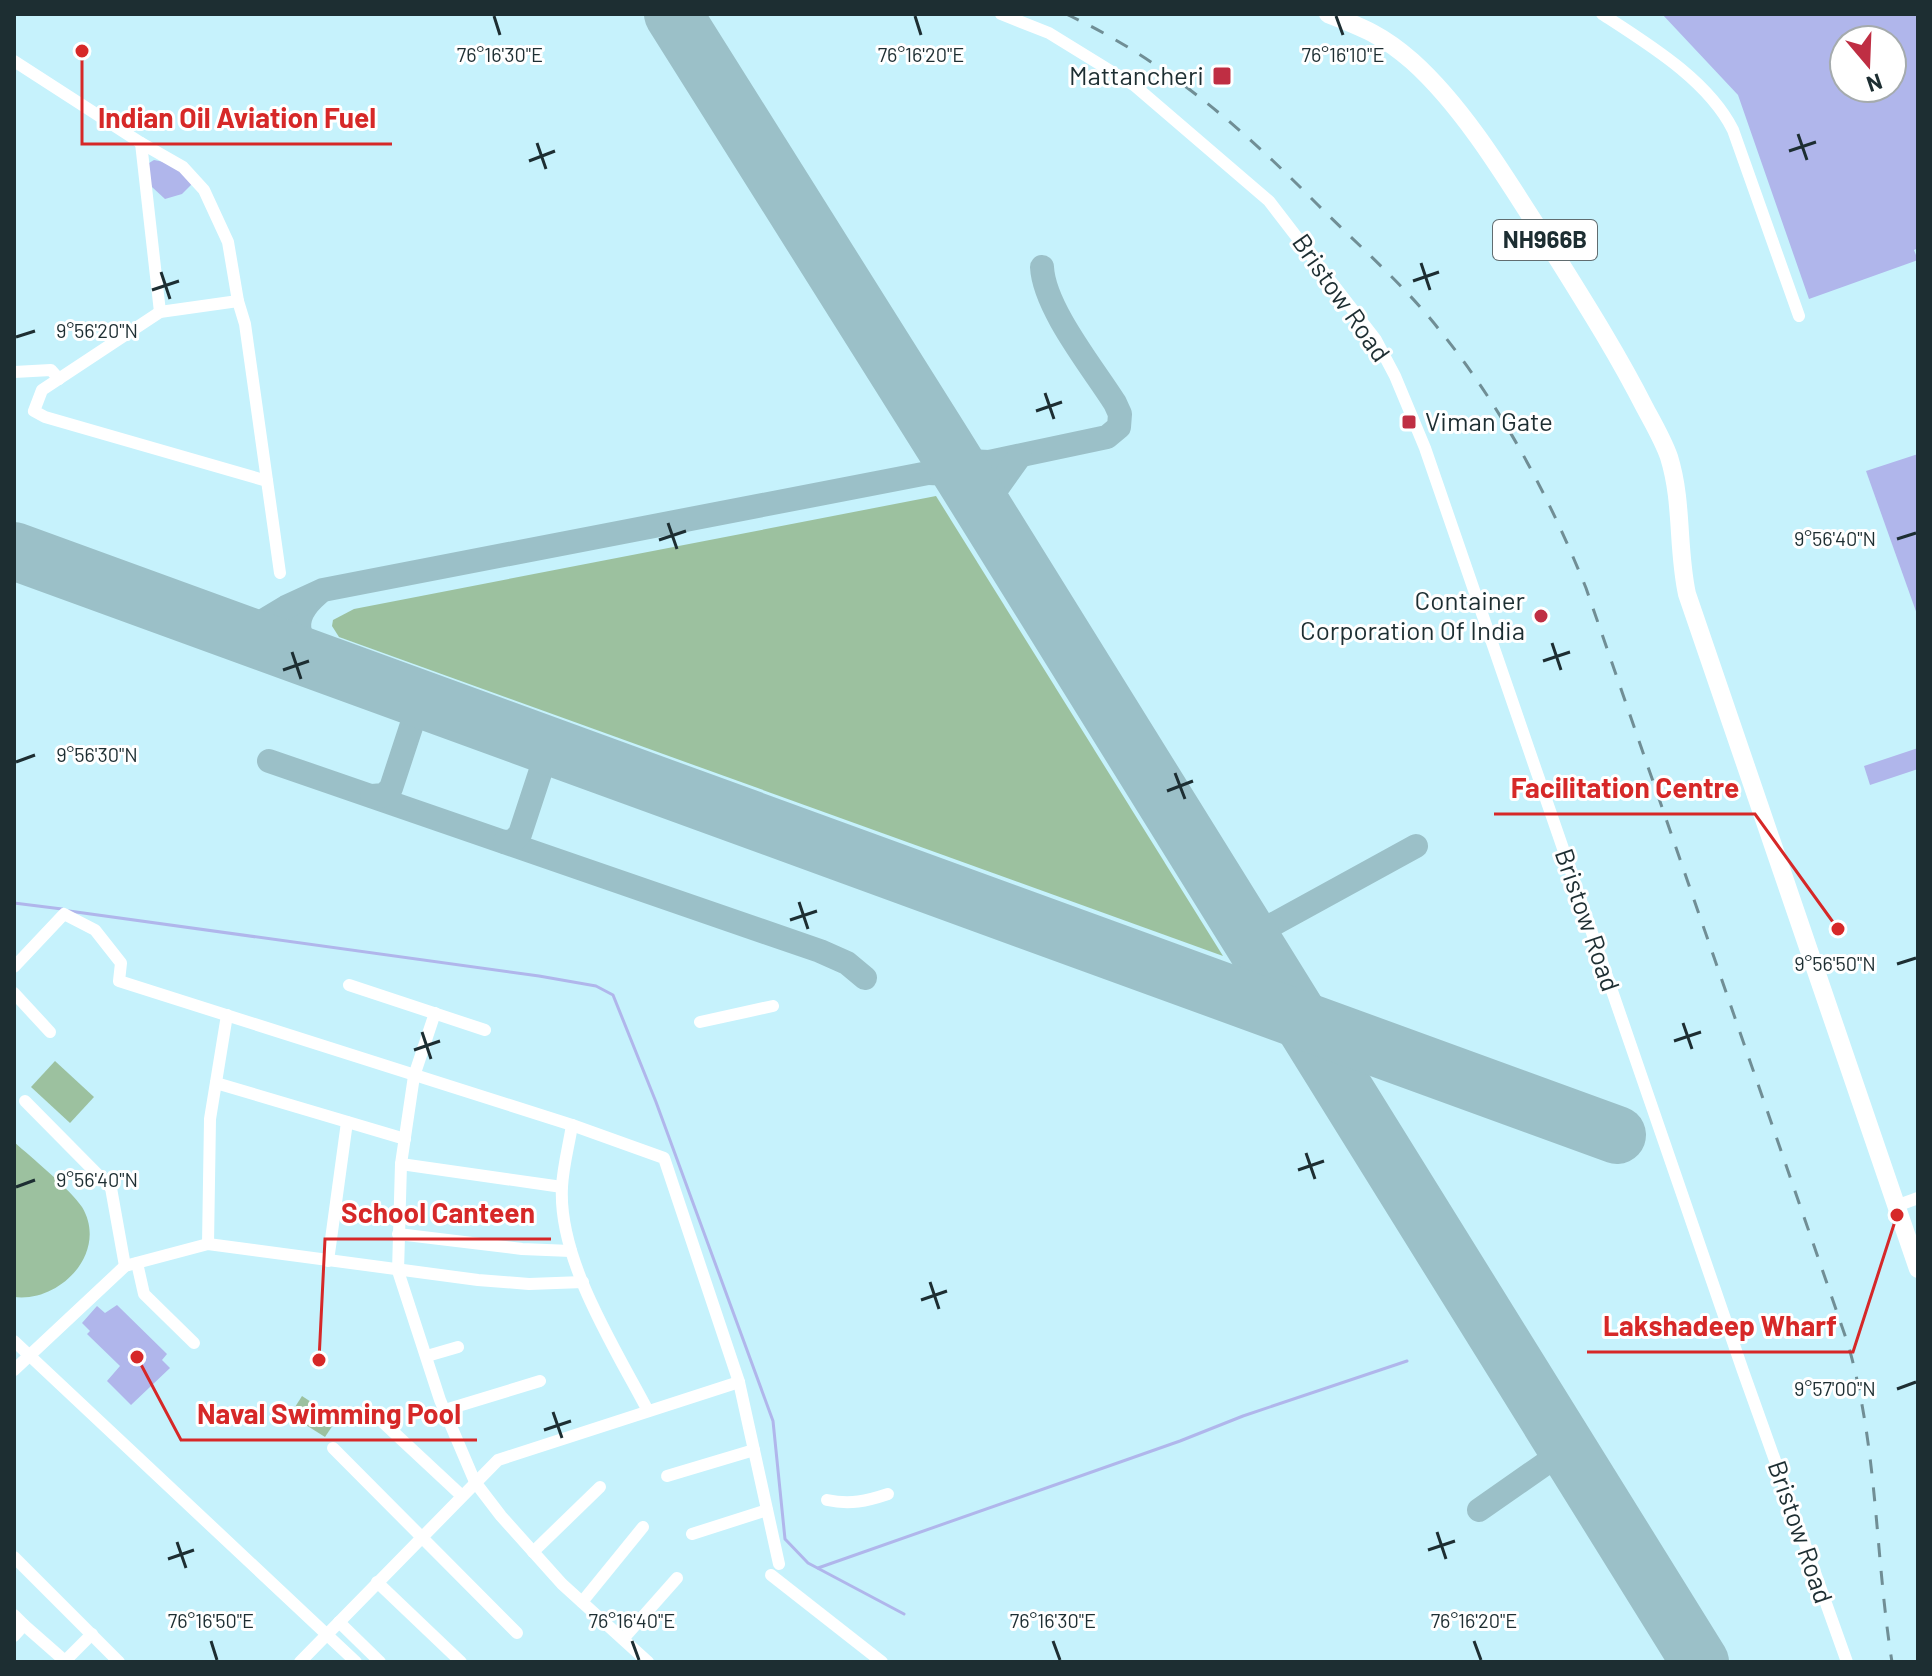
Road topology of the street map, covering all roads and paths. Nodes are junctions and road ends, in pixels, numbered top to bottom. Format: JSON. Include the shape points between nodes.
{"nodes":[{"id":1,"x":1001,"y":14,"type":"edge"},
{"id":2,"x":1328,"y":14,"type":"edge"},
{"id":3,"x":1602,"y":14,"type":"edge"},
{"id":4,"x":14,"y":61,"type":"edge"},
{"id":5,"x":141,"y":143,"type":"junction"},
{"id":6,"x":238,"y":301,"type":"junction"},
{"id":7,"x":160,"y":312,"type":"junction"},
{"id":8,"x":1799,"y":316,"type":"dead end"},
{"id":9,"x":14,"y":372,"type":"edge"},
{"id":10,"x":59,"y":379,"type":"junction"},
{"id":11,"x":267,"y":481,"type":"junction"},
{"id":12,"x":280,"y":573,"type":"dead end"},
{"id":13,"x":14,"y":967,"type":"edge"},
{"id":14,"x":349,"y":985,"type":"dead end"},
{"id":15,"x":14,"y":993,"type":"edge"},
{"id":16,"x":773,"y":1006,"type":"dead end"},
{"id":17,"x":435,"y":1013,"type":"junction"},
{"id":18,"x":227,"y":1015,"type":"junction"},
{"id":19,"x":700,"y":1022,"type":"dead end"},
{"id":20,"x":485,"y":1030,"type":"dead end"},
{"id":21,"x":50,"y":1032,"type":"dead end"},
{"id":22,"x":414,"y":1076,"type":"junction"},
{"id":23,"x":216,"y":1083,"type":"junction"},
{"id":24,"x":25,"y":1101,"type":"dead end"},
{"id":25,"x":347,"y":1122,"type":"junction"},
{"id":26,"x":572,"y":1125,"type":"junction"},
{"id":27,"x":405,"y":1139,"type":"junction"},
{"id":28,"x":401,"y":1164,"type":"junction"},
{"id":29,"x":562,"y":1187,"type":"junction"},
{"id":30,"x":1918,"y":1198,"type":"edge"},
{"id":31,"x":1896,"y":1206,"type":"junction"},
{"id":32,"x":398,"y":1234,"type":"junction"},
{"id":33,"x":208,"y":1244,"type":"junction"},
{"id":34,"x":571,"y":1251,"type":"junction"},
{"id":35,"x":328,"y":1261,"type":"junction"},
{"id":36,"x":131,"y":1264,"type":"junction"},
{"id":37,"x":1918,"y":1269,"type":"edge"},
{"id":38,"x":398,"y":1271,"type":"junction"},
{"id":39,"x":583,"y":1282,"type":"junction"},
{"id":40,"x":14,"y":1341,"type":"edge"},
{"id":41,"x":194,"y":1343,"type":"dead end"},
{"id":42,"x":458,"y":1347,"type":"dead end"},
{"id":43,"x":29,"y":1355,"type":"junction"},
{"id":44,"x":427,"y":1356,"type":"junction"},
{"id":45,"x":14,"y":1370,"type":"edge"},
{"id":46,"x":540,"y":1381,"type":"dead end"},
{"id":47,"x":739,"y":1382,"type":"junction"},
{"id":48,"x":445,"y":1410,"type":"junction"},
{"id":49,"x":648,"y":1411,"type":"junction"},
{"id":50,"x":373,"y":1413,"type":"dead end"},
{"id":51,"x":333,"y":1448,"type":"dead end"},
{"id":52,"x":754,"y":1450,"type":"junction"},
{"id":53,"x":667,"y":1476,"type":"dead end"},
{"id":54,"x":475,"y":1482,"type":"junction"},
{"id":55,"x":600,"y":1487,"type":"dead end"},
{"id":56,"x":888,"y":1494,"type":"dead end"},
{"id":57,"x":462,"y":1496,"type":"junction"},
{"id":58,"x":827,"y":1500,"type":"dead end"},
{"id":59,"x":767,"y":1510,"type":"junction"},
{"id":60,"x":643,"y":1527,"type":"dead end"},
{"id":61,"x":692,"y":1534,"type":"dead end"},
{"id":62,"x":422,"y":1539,"type":"junction"},
{"id":63,"x":533,"y":1552,"type":"junction"},
{"id":64,"x":14,"y":1557,"type":"edge"},
{"id":65,"x":677,"y":1578,"type":"dead end"},
{"id":66,"x":377,"y":1582,"type":"junction"},
{"id":67,"x":582,"y":1602,"type":"junction"},
{"id":68,"x":14,"y":1615,"type":"edge"},
{"id":69,"x":339,"y":1622,"type":"junction"},
{"id":70,"x":24,"y":1625,"type":"junction"},
{"id":71,"x":517,"y":1633,"type":"dead end"},
{"id":72,"x":92,"y":1634,"type":"junction"},
{"id":73,"x":327,"y":1634,"type":"junction"},
{"id":74,"x":14,"y":1636,"type":"edge"},
{"id":75,"x":623,"y":1639,"type":"junction"},
{"id":76,"x":876,"y":1661,"type":"edge"},
{"id":77,"x":64,"y":1662,"type":"edge"},
{"id":78,"x":119,"y":1662,"type":"edge"},
{"id":79,"x":300,"y":1662,"type":"edge"},
{"id":80,"x":356,"y":1662,"type":"edge"},
{"id":81,"x":380,"y":1662,"type":"edge"},
{"id":82,"x":461,"y":1662,"type":"edge"},
{"id":83,"x":648,"y":1662,"type":"edge"},
{"id":84,"x":1847,"y":1662,"type":"edge"}],
"edges":[{"from":1,"to":84,"type":"street","name":"Bristow Road","via":[[1049,33],[1135,86],[1269,201],[1376,340],[1395,376],[1425,448]]},
{"from":2,"to":31,"type":"highway","number":"NH966B","via":[[1377,34],[1446,94],[1589,309],[1668,454],[1678,490],[1687,594]]},
{"from":3,"to":8,"type":"street","via":[[1693,80],[1724,111]]},
{"from":4,"to":5,"type":"street"},
{"from":5,"to":6,"type":"street","via":[[183,167],[212,202],[228,242]]},
{"from":5,"to":7,"type":"street"},
{"from":6,"to":7,"type":"street"},
{"from":6,"to":11,"type":"street"},
{"from":7,"to":10,"type":"street"},
{"from":9,"to":10,"type":"street","via":[[51,370]]},
{"from":10,"to":11,"type":"street","via":[[42,390],[34,411]]},
{"from":11,"to":12,"type":"street"},
{"from":13,"to":18,"type":"street","via":[[64,914],[95,930],[121,963],[119,981]]},
{"from":14,"to":17,"type":"street"},
{"from":15,"to":21,"type":"street"},
{"from":16,"to":19,"type":"street"},
{"from":17,"to":20,"type":"street"},
{"from":17,"to":22,"type":"street"},
{"from":18,"to":22,"type":"street"},
{"from":18,"to":23,"type":"street"},
{"from":22,"to":26,"type":"street"},
{"from":22,"to":27,"type":"street"},
{"from":23,"to":25,"type":"street"},
{"from":23,"to":33,"type":"street"},
{"from":24,"to":36,"type":"street","via":[[111,1188]]},
{"from":25,"to":27,"type":"street"},
{"from":25,"to":35,"type":"street"},
{"from":26,"to":29,"type":"street"},
{"from":26,"to":47,"type":"street","via":[[664,1158]]},
{"from":27,"to":28,"type":"street"},
{"from":28,"to":29,"type":"street"},
{"from":28,"to":32,"type":"street"},
{"from":29,"to":34,"type":"street"},
{"from":30,"to":31,"type":"street"},
{"from":31,"to":37,"type":"highway","number":"NH966B"},
{"from":32,"to":34,"type":"street"},
{"from":32,"to":38,"type":"street"},
{"from":33,"to":35,"type":"street"},
{"from":33,"to":36,"type":"street"},
{"from":34,"to":39,"type":"street"},
{"from":35,"to":38,"type":"street"},
{"from":36,"to":41,"type":"street","via":[[144,1294]]},
{"from":36,"to":43,"type":"street"},
{"from":38,"to":39,"type":"street","via":[[529,1284]]},
{"from":38,"to":44,"type":"street"},
{"from":39,"to":49,"type":"street"},
{"from":40,"to":43,"type":"street"},
{"from":42,"to":44,"type":"street"},
{"from":43,"to":45,"type":"street"},
{"from":43,"to":73,"type":"street"},
{"from":44,"to":48,"type":"street"},
{"from":46,"to":48,"type":"street"},
{"from":47,"to":49,"type":"street"},
{"from":47,"to":52,"type":"street"},
{"from":48,"to":54,"type":"street"},
{"from":49,"to":54,"type":"street","via":[[498,1460]]},
{"from":50,"to":57,"type":"street"},
{"from":51,"to":62,"type":"street"},
{"from":52,"to":53,"type":"street"},
{"from":52,"to":59,"type":"street"},
{"from":54,"to":57,"type":"street"},
{"from":54,"to":63,"type":"street"},
{"from":55,"to":63,"type":"street"},
{"from":56,"to":58,"type":"street","via":[[844,1504]]},
{"from":57,"to":62,"type":"street"},
{"from":59,"to":61,"type":"street"},
{"from":59,"to":76,"type":"street","via":[[775,1569]]},
{"from":60,"to":67,"type":"street"},
{"from":62,"to":66,"type":"street"},
{"from":62,"to":71,"type":"street"},
{"from":63,"to":67,"type":"street"},
{"from":64,"to":72,"type":"street"},
{"from":65,"to":75,"type":"street"},
{"from":66,"to":69,"type":"street"},
{"from":66,"to":82,"type":"street"},
{"from":67,"to":75,"type":"street"},
{"from":68,"to":70,"type":"street"},
{"from":69,"to":73,"type":"street"},
{"from":69,"to":81,"type":"street"},
{"from":70,"to":74,"type":"street"},
{"from":70,"to":77,"type":"street"},
{"from":72,"to":77,"type":"street"},
{"from":72,"to":78,"type":"street"},
{"from":73,"to":79,"type":"street"},
{"from":73,"to":80,"type":"street"},
{"from":75,"to":83,"type":"street"}]}
